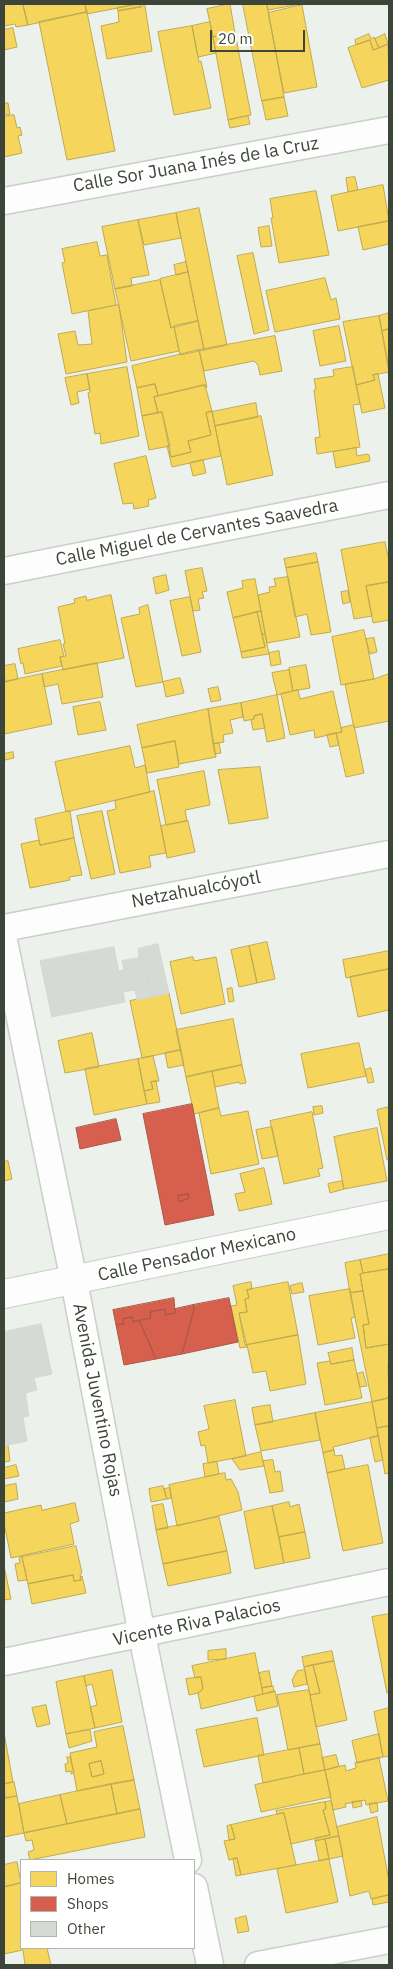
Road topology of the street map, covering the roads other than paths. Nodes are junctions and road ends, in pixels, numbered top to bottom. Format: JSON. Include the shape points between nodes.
{"nodes":[{"id":1,"x":389,"y":130,"type":"edge"},
{"id":2,"x":4,"y":201,"type":"edge"},
{"id":3,"x":389,"y":495,"type":"edge"},
{"id":4,"x":4,"y":571,"type":"edge"},
{"id":5,"x":389,"y":854,"type":"edge"},
{"id":6,"x":4,"y":928,"type":"edge"},
{"id":7,"x":4,"y":941,"type":"edge"},
{"id":8,"x":389,"y":1215,"type":"edge"},
{"id":9,"x":74,"y":1281,"type":"junction"},
{"id":10,"x":4,"y":1294,"type":"edge"},
{"id":11,"x":389,"y":1582,"type":"edge"},
{"id":12,"x":142,"y":1635,"type":"junction"},
{"id":13,"x":4,"y":1662,"type":"edge"},
{"id":14,"x":188,"y":1859,"type":"edge"},
{"id":15,"x":195,"y":1892,"type":"edge"},
{"id":16,"x":389,"y":1940,"type":"edge"},
{"id":17,"x":210,"y":1965,"type":"edge"},
{"id":18,"x":258,"y":1965,"type":"edge"}],
"edges":[{"from":1,"to":2,"type":"street","name":"Calle Sor Juana Inés de la Cruz"},
{"from":3,"to":4,"type":"street","name":"Calle Miguel de Cervantes Saavedra"},
{"from":5,"to":6,"type":"street","name":"Netzahualcóyotl"},
{"from":7,"to":9,"type":"street","name":"Avenida Juventino Rojas"},
{"from":8,"to":9,"type":"street","name":"Calle Pensador Mexicano"},
{"from":9,"to":10,"type":"street","name":"Calle Pensador Mexicano"},
{"from":9,"to":12,"type":"street","name":"Avenida Juventino Rojas"},
{"from":11,"to":12,"type":"street","name":"Vicente Riva Palacios"},
{"from":12,"to":13,"type":"street","name":"Vicente Riva Palacios"},
{"from":12,"to":14,"type":"street","name":"Avenida Juventino Rojas"},
{"from":15,"to":17,"type":"street"},
{"from":16,"to":18,"type":"street"}]}
